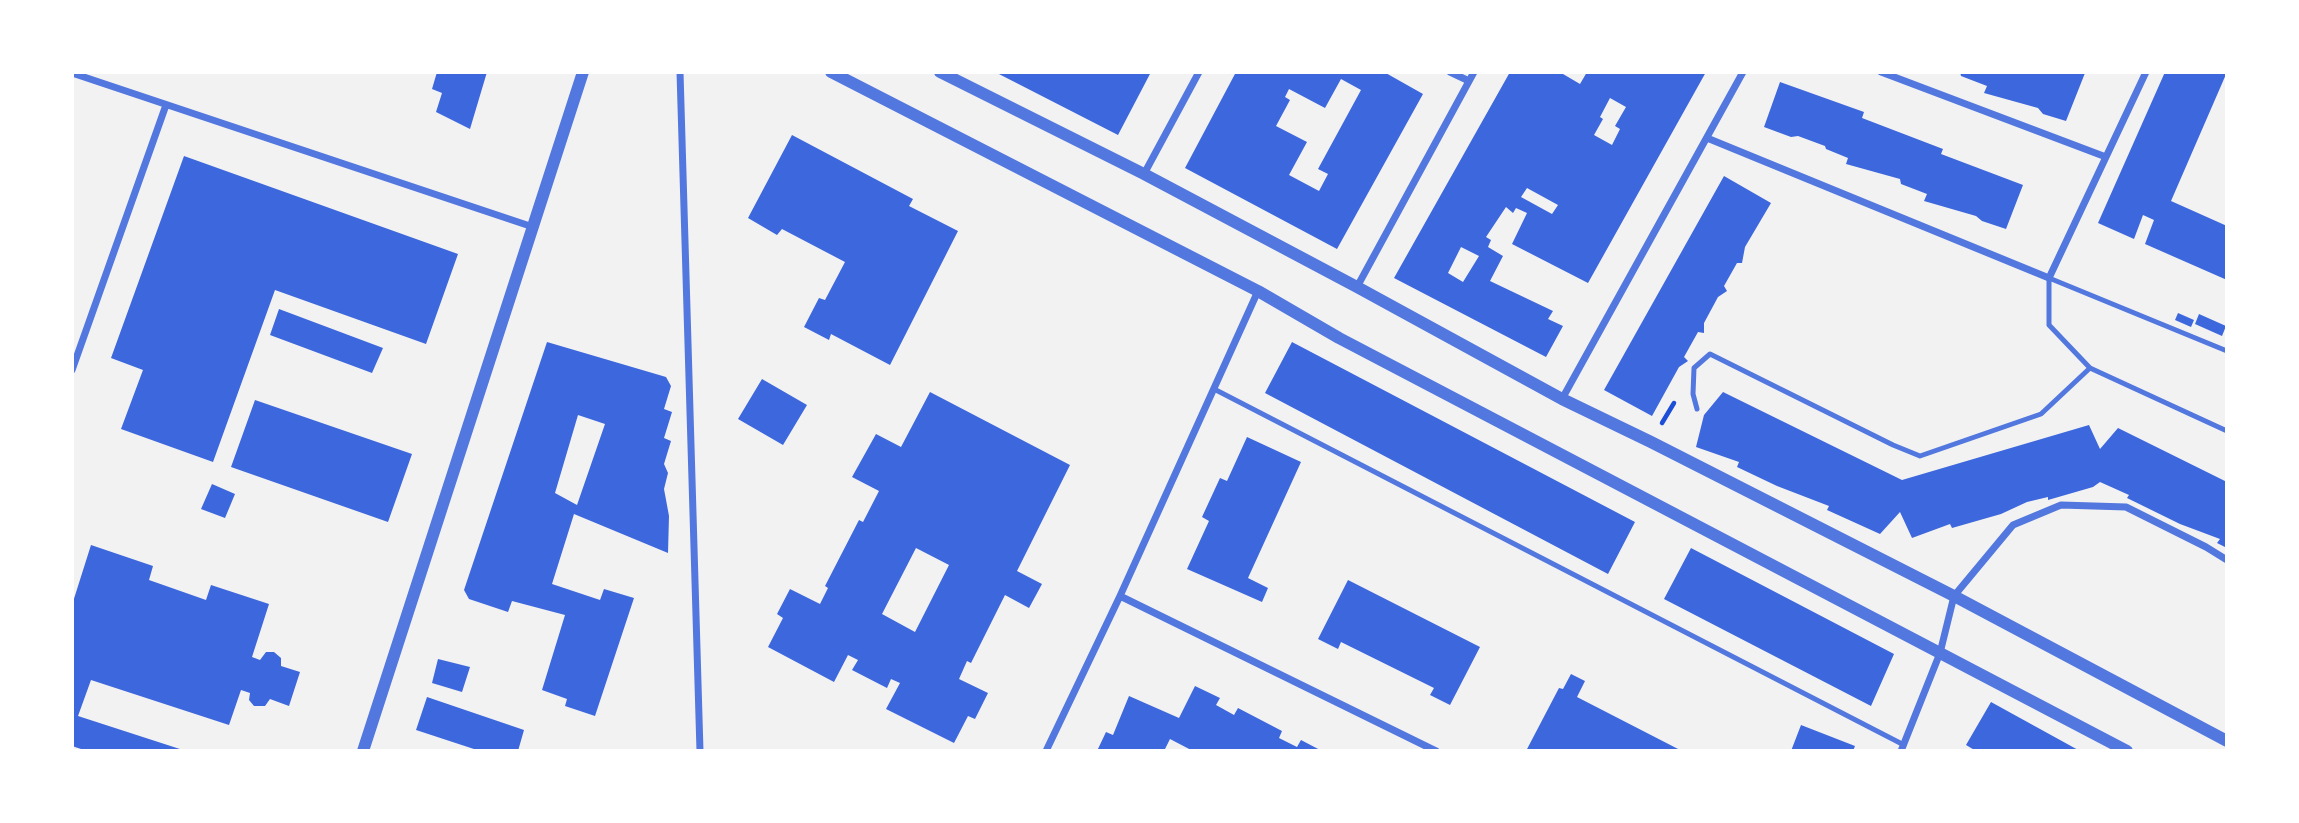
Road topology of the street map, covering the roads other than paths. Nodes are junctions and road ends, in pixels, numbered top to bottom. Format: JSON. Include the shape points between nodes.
{"nodes":[{"id":1,"x":583,"y":72,"type":"edge"},
{"id":2,"x":680,"y":72,"type":"edge"},
{"id":3,"x":831,"y":72,"type":"edge"},
{"id":4,"x":940,"y":72,"type":"edge"},
{"id":5,"x":1199,"y":72,"type":"edge"},
{"id":6,"x":1450,"y":72,"type":"edge"},
{"id":7,"x":1474,"y":72,"type":"edge"},
{"id":8,"x":1743,"y":72,"type":"edge"},
{"id":9,"x":1881,"y":72,"type":"edge"},
{"id":10,"x":2146,"y":72,"type":"edge"},
{"id":11,"x":72,"y":73,"type":"edge"},
{"id":12,"x":1469,"y":81,"type":"junction"},
{"id":13,"x":166,"y":105,"type":"junction"},
{"id":14,"x":1707,"y":138,"type":"junction"},
{"id":15,"x":2106,"y":157,"type":"junction"},
{"id":16,"x":1144,"y":174,"type":"junction"},
{"id":17,"x":533,"y":227,"type":"junction"},
{"id":18,"x":2049,"y":278,"type":"junction"},
{"id":19,"x":1357,"y":287,"type":"junction"},
{"id":20,"x":1258,"y":291,"type":"junction"},
{"id":21,"x":2227,"y":351,"type":"edge"},
{"id":22,"x":2090,"y":368,"type":"junction"},
{"id":23,"x":72,"y":370,"type":"edge"},
{"id":24,"x":1214,"y":389,"type":"junction"},
{"id":25,"x":1562,"y":399,"type":"junction"},
{"id":26,"x":1697,"y":409,"type":"dead end"},
{"id":27,"x":2227,"y":431,"type":"edge"},
{"id":28,"x":2227,"y":560,"type":"edge"},
{"id":29,"x":1119,"y":596,"type":"junction"},
{"id":30,"x":1954,"y":596,"type":"junction"},
{"id":31,"x":1940,"y":653,"type":"junction"},
{"id":32,"x":2227,"y":741,"type":"edge"},
{"id":33,"x":1903,"y":748,"type":"edge"},
{"id":34,"x":363,"y":751,"type":"edge"},
{"id":35,"x":700,"y":751,"type":"edge"},
{"id":36,"x":1046,"y":751,"type":"edge"},
{"id":37,"x":1436,"y":751,"type":"edge"},
{"id":38,"x":2127,"y":751,"type":"edge"}],
"edges":[{"from":1,"to":17,"type":"street"},
{"from":2,"to":35,"type":"street"},
{"from":3,"to":20,"type":"street"},
{"from":4,"to":16,"type":"street"},
{"from":5,"to":16,"type":"street"},
{"from":6,"to":12,"type":"street"},
{"from":7,"to":12,"type":"street"},
{"from":8,"to":14,"type":"street"},
{"from":9,"to":15,"type":"street"},
{"from":10,"to":15,"type":"street"},
{"from":11,"to":13,"type":"street"},
{"from":12,"to":19,"type":"street"},
{"from":13,"to":17,"type":"street"},
{"from":13,"to":23,"type":"street"},
{"from":14,"to":18,"type":"street"},
{"from":14,"to":25,"type":"street"},
{"from":15,"to":18,"type":"street"},
{"from":16,"to":19,"type":"street"},
{"from":17,"to":34,"type":"street"},
{"from":18,"to":21,"type":"lane"},
{"from":18,"to":22,"type":"lane","via":[[2049,325]]},
{"from":19,"to":25,"type":"street"},
{"from":20,"to":24,"type":"street"},
{"from":20,"to":31,"type":"street","via":[[1339,338]]},
{"from":22,"to":26,"type":"lane","via":[[2041,414],[1920,456],[1710,354],[1694,368]]},
{"from":22,"to":27,"type":"lane"},
{"from":24,"to":29,"type":"street"},
{"from":24,"to":33,"type":"lane"},
{"from":25,"to":30,"type":"street"},
{"from":28,"to":30,"type":"street","via":[[2126,507],[2061,505],[2013,525]]},
{"from":29,"to":36,"type":"street"},
{"from":29,"to":37,"type":"street"},
{"from":30,"to":31,"type":"street"},
{"from":30,"to":32,"type":"street"},
{"from":31,"to":33,"type":"street"},
{"from":31,"to":38,"type":"street"}]}
